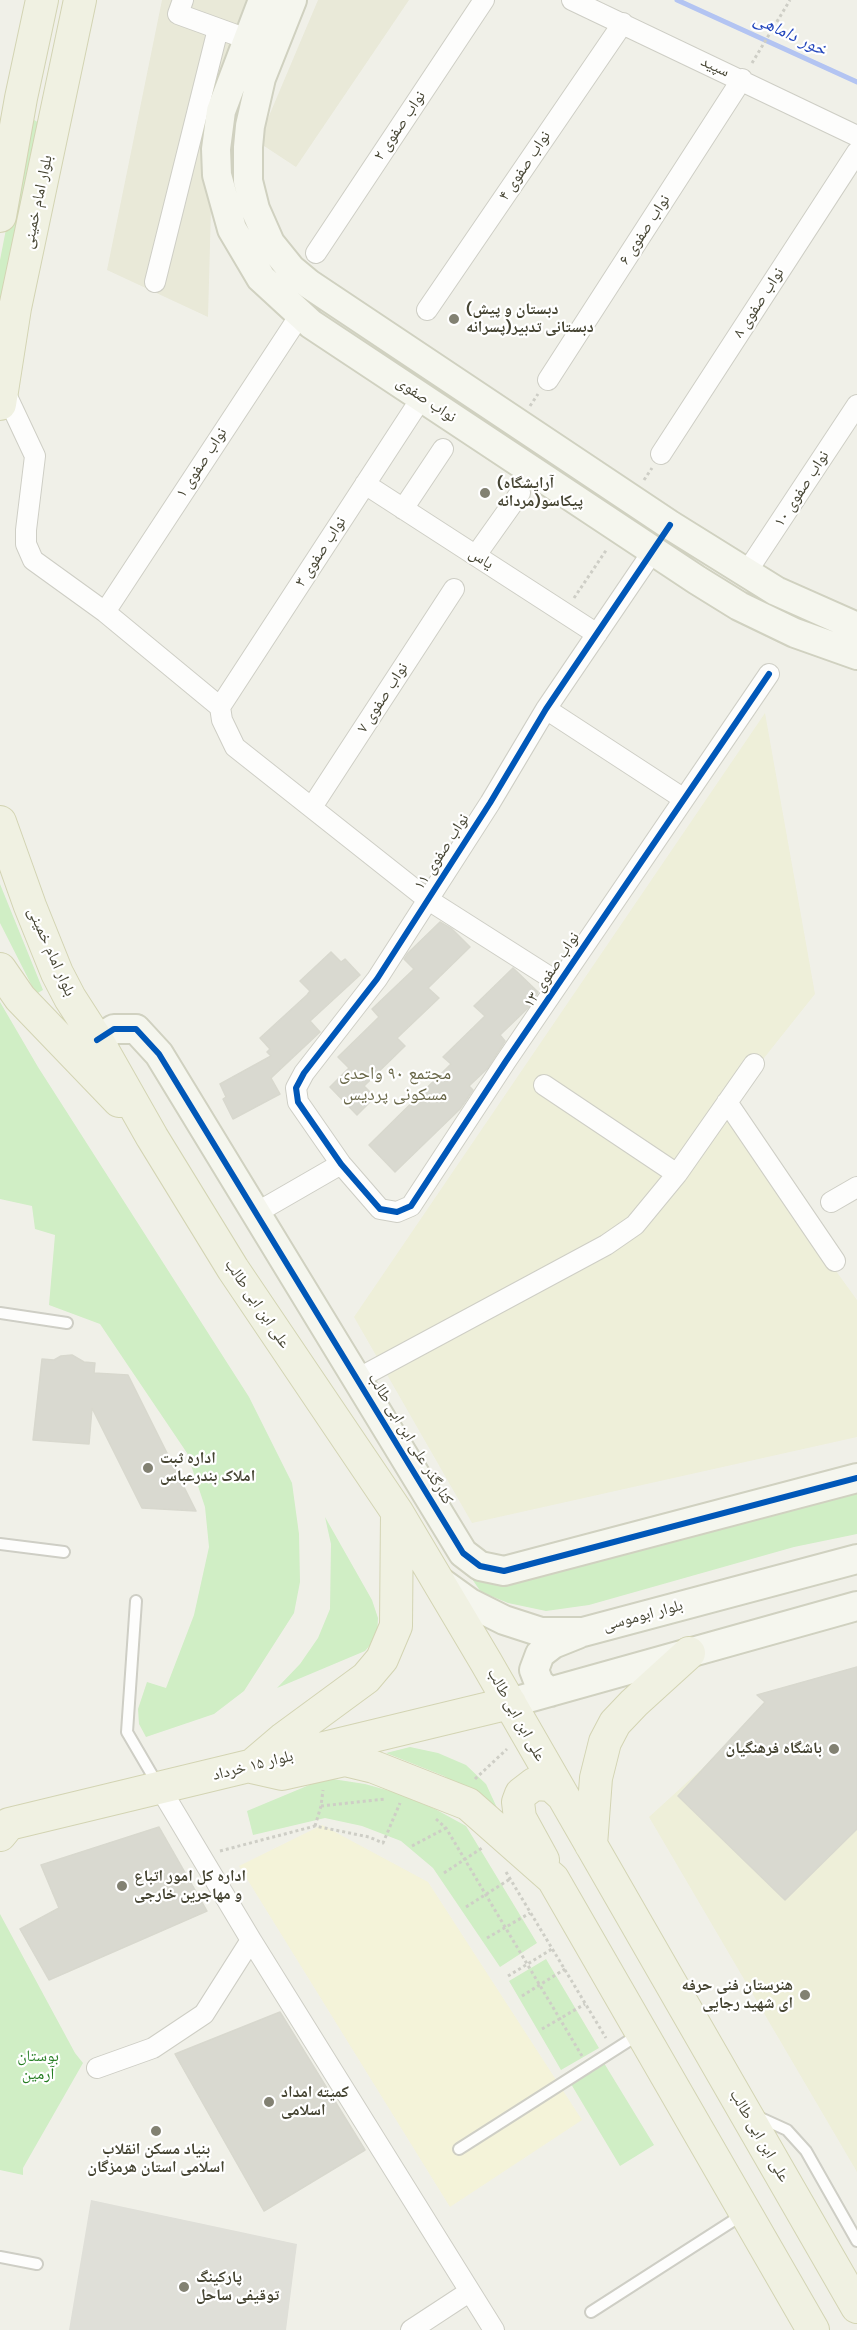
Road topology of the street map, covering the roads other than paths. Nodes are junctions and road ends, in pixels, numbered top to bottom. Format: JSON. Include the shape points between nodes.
{"nodes":[{"id":1,"x":42,"y":0,"type":"edge"},
{"id":2,"x":80,"y":0,"type":"edge"},
{"id":3,"x":183,"y":0,"type":"edge"},
{"id":4,"x":263,"y":0,"type":"edge"},
{"id":5,"x":292,"y":0,"type":"edge"},
{"id":6,"x":484,"y":0,"type":"edge"},
{"id":7,"x":572,"y":0,"type":"edge"},
{"id":8,"x":623,"y":23,"type":"junction"},
{"id":9,"x":218,"y":29,"type":"junction"},
{"id":10,"x":247,"y":39,"type":"junction"},
{"id":11,"x":742,"y":79,"type":"junction"},
{"id":12,"x":10,"y":93,"type":"edge"},
{"id":13,"x":57,"y":114,"type":"junction"},
{"id":14,"x":857,"y":136,"type":"edge"},
{"id":15,"x":857,"y":152,"type":"edge"},
{"id":16,"x":0,"y":216,"type":"edge"},
{"id":17,"x":316,"y":253,"type":"dead end"},
{"id":18,"x":155,"y":282,"type":"dead end"},
{"id":19,"x":427,"y":310,"type":"dead end"},
{"id":20,"x":300,"y":315,"type":"junction"},
{"id":21,"x":439,"y":370,"type":"junction"},
{"id":22,"x":548,"y":380,"type":"road end"},
{"id":23,"x":1,"y":395,"type":"edge"},
{"id":24,"x":422,"y":397,"type":"junction"},
{"id":25,"x":857,"y":405,"type":"edge"},
{"id":26,"x":442,"y":449,"type":"dead end"},
{"id":27,"x":661,"y":454,"type":"dead end"},
{"id":28,"x":365,"y":484,"type":"junction"},
{"id":29,"x":520,"y":493,"type":"dead end"},
{"id":30,"x":403,"y":509,"type":"junction"},
{"id":31,"x":670,"y":525,"type":"junction"},
{"id":32,"x":653,"y":551,"type":"junction"},
{"id":33,"x":476,"y":555,"type":"junction"},
{"id":34,"x":746,"y":573,"type":"junction"},
{"id":35,"x":454,"y":589,"type":"dead end"},
{"id":36,"x":105,"y":612,"type":"junction"},
{"id":37,"x":857,"y":627,"type":"edge"},
{"id":38,"x":597,"y":634,"type":"junction"},
{"id":39,"x":857,"y":655,"type":"edge"},
{"id":40,"x":769,"y":674,"type":"dead end"},
{"id":41,"x":220,"y":707,"type":"junction"},
{"id":42,"x":546,"y":709,"type":"junction"},
{"id":43,"x":684,"y":800,"type":"junction"},
{"id":44,"x":312,"y":807,"type":"junction"},
{"id":45,"x":0,"y":822,"type":"edge"},
{"id":46,"x":427,"y":899,"type":"junction"},
{"id":47,"x":0,"y":969,"type":"edge"},
{"id":48,"x":559,"y":983,"type":"junction"},
{"id":49,"x":97,"y":1040,"type":"junction"},
{"id":50,"x":754,"y":1064,"type":"dead end"},
{"id":51,"x":544,"y":1085,"type":"dead end"},
{"id":52,"x":727,"y":1102,"type":"junction"},
{"id":53,"x":152,"y":1137,"type":"junction"},
{"id":54,"x":340,"y":1164,"type":"junction"},
{"id":55,"x":677,"y":1174,"type":"junction"},
{"id":56,"x":857,"y":1187,"type":"edge"},
{"id":57,"x":831,"y":1202,"type":"dead end"},
{"id":58,"x":256,"y":1213,"type":"junction"},
{"id":59,"x":835,"y":1261,"type":"dead end"},
{"id":60,"x":0,"y":1312,"type":"edge"},
{"id":61,"x":67,"y":1323,"type":"dead end"},
{"id":62,"x":357,"y":1379,"type":"junction"},
{"id":63,"x":857,"y":1478,"type":"edge"},
{"id":64,"x":397,"y":1512,"type":"junction"},
{"id":65,"x":0,"y":1544,"type":"edge"},
{"id":66,"x":64,"y":1552,"type":"dead end"},
{"id":67,"x":857,"y":1559,"type":"edge"},
{"id":68,"x":437,"y":1580,"type":"junction"},
{"id":69,"x":136,"y":1601,"type":"dead end"},
{"id":70,"x":857,"y":1606,"type":"edge"},
{"id":71,"x":583,"y":1632,"type":"junction"},
{"id":72,"x":689,"y":1653,"type":"junction"},
{"id":73,"x":550,"y":1692,"type":"junction"},
{"id":74,"x":510,"y":1703,"type":"junction"},
{"id":75,"x":251,"y":1767,"type":"junction"},
{"id":76,"x":160,"y":1788,"type":"junction"},
{"id":77,"x":562,"y":1796,"type":"junction"},
{"id":78,"x":3,"y":1827,"type":"edge"},
{"id":79,"x":591,"y":1845,"type":"junction"},
{"id":80,"x":553,"y":1879,"type":"junction"},
{"id":81,"x":251,"y":1940,"type":"junction"},
{"id":82,"x":641,"y":2033,"type":"junction"},
{"id":83,"x":98,"y":2068,"type":"dead end"},
{"id":84,"x":744,"y":2112,"type":"junction"},
{"id":85,"x":459,"y":2149,"type":"dead end"},
{"id":86,"x":745,"y":2213,"type":"junction"},
{"id":87,"x":857,"y":2241,"type":"edge"},
{"id":88,"x":0,"y":2257,"type":"edge"},
{"id":89,"x":37,"y":2264,"type":"dead end"},
{"id":90,"x":469,"y":2292,"type":"junction"},
{"id":91,"x":857,"y":2307,"type":"edge"},
{"id":92,"x":591,"y":2312,"type":"dead end"},
{"id":93,"x":411,"y":2330,"type":"edge"},
{"id":94,"x":494,"y":2330,"type":"edge"},
{"id":95,"x":813,"y":2330,"type":"edge"}],
"edges":[{"from":1,"to":12,"type":"main road","name":"بلوار امام خمینی"},
{"from":2,"to":13,"type":"main road","name":"بلوار امام خمینی"},
{"from":3,"to":9,"type":"street","via":[[178,14]]},
{"from":4,"to":10,"type":"street","name":"نواب صفوی"},
{"from":5,"to":21,"type":"street","name":"نواب صفوی","via":[[261,78],[250,126],[248,181],[259,219],[276,251],[298,276]]},
{"from":6,"to":17,"type":"street","name":"نواب صفوی ۲"},
{"from":7,"to":8,"type":"street","name":"سپید"},
{"from":8,"to":11,"type":"street","name":"سپید"},
{"from":8,"to":19,"type":"street","name":"نواب صفوی ۴"},
{"from":9,"to":10,"type":"street"},
{"from":9,"to":18,"type":"street"},
{"from":10,"to":20,"type":"street","name":"نواب صفوی","via":[[218,125],[217,175],[232,229],[245,254],[261,278]]},
{"from":11,"to":14,"type":"street","name":"سپید"},
{"from":11,"to":22,"type":"street","name":"نواب صفوی ۶"},
{"from":12,"to":13,"type":"main road"},
{"from":12,"to":16,"type":"main road","name":"بلوار امام خمینی"},
{"from":13,"to":23,"type":"main road","name":"بلوار امام خمینی","via":[[15,308]]},
{"from":15,"to":27,"type":"street","name":"نواب صفوی ۸"},
{"from":20,"to":24,"type":"street","name":"نواب صفوی"},
{"from":20,"to":36,"type":"street","name":"نواب صفوی ۱"},
{"from":21,"to":24,"type":"street"},
{"from":21,"to":31,"type":"street","name":"نواب صفوی"},
{"from":23,"to":36,"type":"street","via":[[35,456],[26,544],[33,560]]},
{"from":24,"to":28,"type":"street","name":"نواب صفوی ۳"},
{"from":24,"to":32,"type":"street","name":"نواب صفوی"},
{"from":25,"to":34,"type":"street","name":"نواب صفوی ۱۰"},
{"from":26,"to":30,"type":"street"},
{"from":28,"to":30,"type":"street","name":"یاس"},
{"from":28,"to":41,"type":"street","name":"نواب صفوی ۳"},
{"from":29,"to":33,"type":"street"},
{"from":30,"to":33,"type":"street","name":"یاس"},
{"from":31,"to":32,"type":"street"},
{"from":31,"to":34,"type":"street","name":"نواب صفوی"},
{"from":32,"to":38,"type":"street","name":"نواب صفوی ۱۱"},
{"from":32,"to":39,"type":"street","name":"نواب صفوی","via":[[739,606],[795,633]]},
{"from":33,"to":38,"type":"street","name":"یاس"},
{"from":34,"to":37,"type":"street","name":"نواب صفوی","via":[[776,591]]},
{"from":35,"to":44,"type":"street","name":"نواب صفوی ۷"},
{"from":36,"to":41,"type":"street"},
{"from":38,"to":42,"type":"street","name":"نواب صفوی ۱۱"},
{"from":40,"to":43,"type":"street","name":"نواب صفوی ۱۳"},
{"from":41,"to":44,"type":"street","via":[[234,747]]},
{"from":42,"to":43,"type":"street"},
{"from":42,"to":46,"type":"street","name":"نواب صفوی ۱۱"},
{"from":43,"to":48,"type":"street","name":"نواب صفوی ۱۳"},
{"from":44,"to":46,"type":"street"},
{"from":45,"to":49,"type":"main road","name":"بلوار امام خمینی","via":[[57,973]]},
{"from":46,"to":48,"type":"street"},
{"from":46,"to":54,"type":"street","name":"نواب صفوی ۱۱","via":[[377,979],[296,1088],[298,1102]]},
{"from":47,"to":53,"type":"main road","via":[[20,998]]},
{"from":48,"to":54,"type":"street","name":"نواب صفوی ۱۳","via":[[411,1206],[397,1212],[380,1209]]},
{"from":49,"to":53,"type":"main road","name":"بلوار امام خمینی"},
{"from":49,"to":58,"type":"street","name":"کنارگذر علی ابن ابی طالب","via":[[114,1029],[136,1029],[159,1054]]},
{"from":50,"to":52,"type":"street"},
{"from":51,"to":55,"type":"street"},
{"from":52,"to":55,"type":"street"},
{"from":52,"to":59,"type":"street"},
{"from":53,"to":64,"type":"main road","name":"علی ابن ابی طالب","via":[[233,1269]]},
{"from":54,"to":58,"type":"street"},
{"from":55,"to":62,"type":"street","via":[[635,1225],[606,1245]]},
{"from":56,"to":57,"type":"street"},
{"from":58,"to":62,"type":"street","name":"کنارگذر علی ابن ابی طالب"},
{"from":60,"to":61,"type":"lane"},
{"from":62,"to":63,"type":"street","name":"کنارگذر علی ابن ابی طالب","via":[[463,1553],[480,1566],[504,1571]]},
{"from":64,"to":68,"type":"main road","name":"علی ابن ابی طالب"},
{"from":64,"to":75,"type":"main road","via":[[396,1626],[382,1659],[366,1678]]},
{"from":65,"to":66,"type":"lane"},
{"from":67,"to":71,"type":"street","name":"بلوار ابوموسی"},
{"from":68,"to":71,"type":"street","name":"بلوار ابوموسی","via":[[504,1620],[541,1632]]},
{"from":68,"to":74,"type":"main road","name":"علی ابن ابی طالب"},
{"from":69,"to":76,"type":"lane","via":[[127,1732]]},
{"from":70,"to":72,"type":"street"},
{"from":71,"to":73,"type":"street","via":[[540,1654],[534,1670],[539,1683]]},
{"from":72,"to":73,"type":"street"},
{"from":72,"to":79,"type":"main road","via":[[633,1703],[605,1742],[596,1778]]},
{"from":73,"to":74,"type":"street"},
{"from":74,"to":75,"type":"main road","name":"بلوار ۱۵ خرداد"},
{"from":74,"to":77,"type":"main road","name":"علی ابن ابی طالب"},
{"from":75,"to":76,"type":"main road","name":"بلوار ۱۵ خرداد"},
{"from":75,"to":80,"type":"main road","via":[[282,1774],[345,1760],[374,1767],[468,1804]]},
{"from":76,"to":78,"type":"main road","name":"بلوار ۱۵ خرداد"},
{"from":76,"to":81,"type":"street"},
{"from":77,"to":79,"type":"main road","name":"علی ابن ابی طالب"},
{"from":77,"to":80,"type":"main road","via":[[551,1785],[534,1784],[521,1794],[518,1802],[520,1818]]},
{"from":79,"to":84,"type":"main road","name":"علی ابن ابی طالب"},
{"from":80,"to":82,"type":"main road"},
{"from":81,"to":83,"type":"street","via":[[204,2014],[153,2048]]},
{"from":81,"to":90,"type":"street"},
{"from":82,"to":85,"type":"lane"},
{"from":82,"to":86,"type":"main road"},
{"from":84,"to":87,"type":"lane","via":[[787,2130],[806,2151]]},
{"from":84,"to":91,"type":"main road","name":"علی ابن ابی طالب"},
{"from":86,"to":92,"type":"lane"},
{"from":86,"to":95,"type":"main road"},
{"from":88,"to":89,"type":"lane"},
{"from":90,"to":93,"type":"street"},
{"from":90,"to":94,"type":"street"}]}
